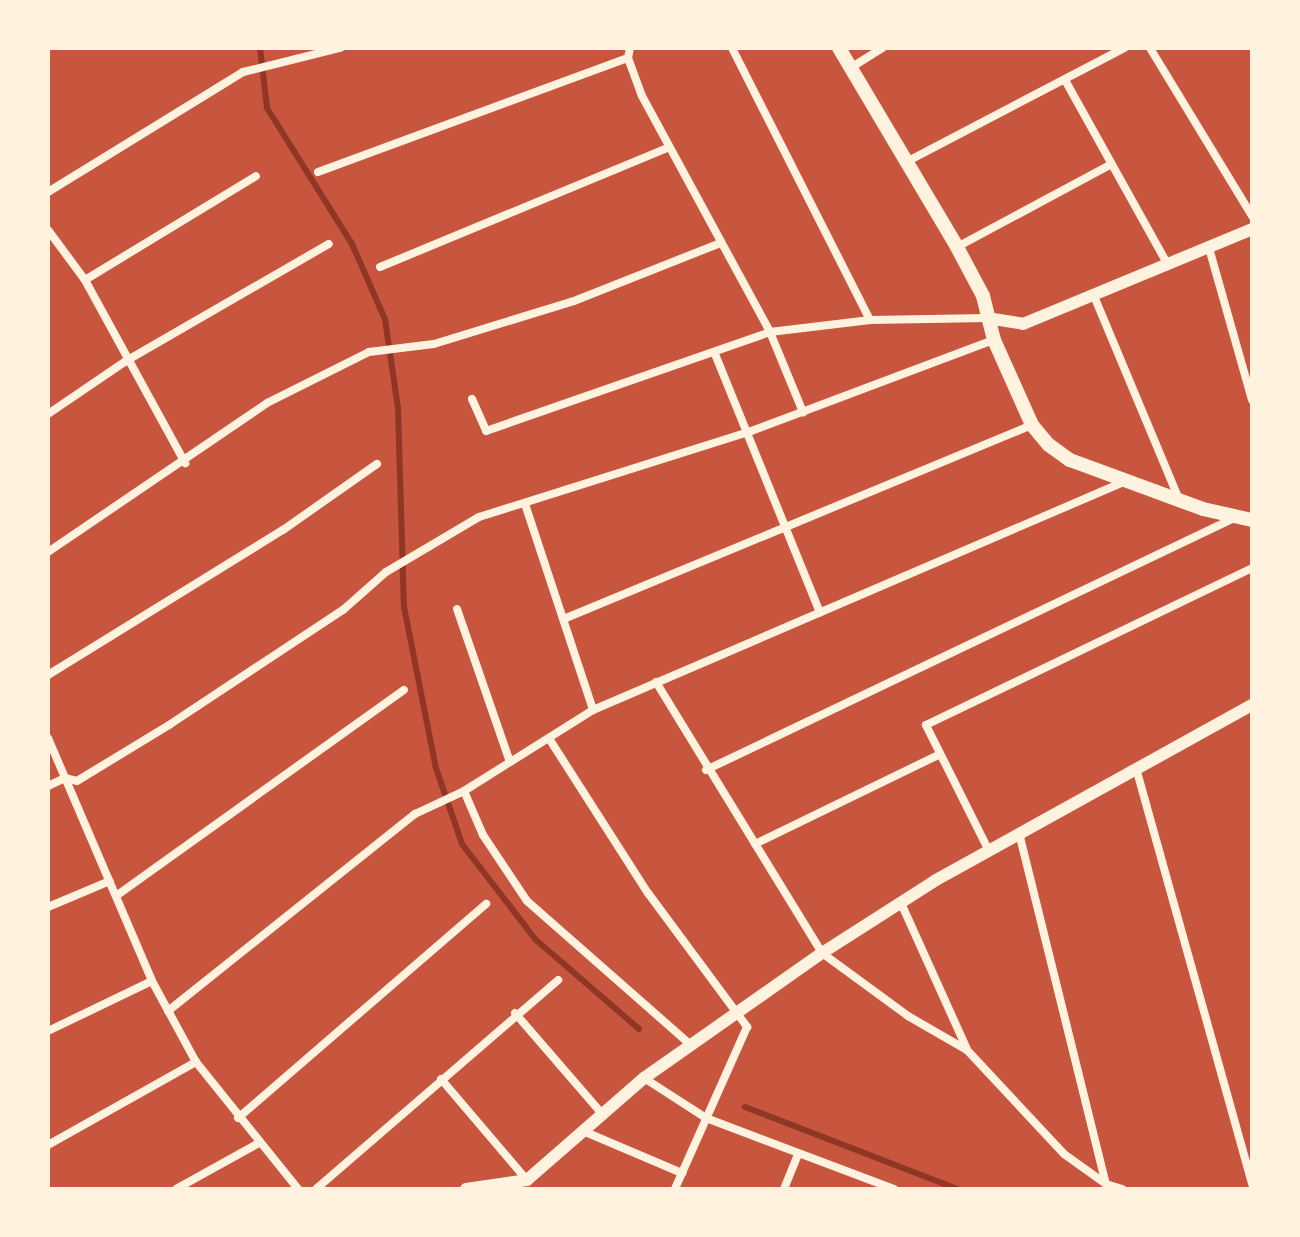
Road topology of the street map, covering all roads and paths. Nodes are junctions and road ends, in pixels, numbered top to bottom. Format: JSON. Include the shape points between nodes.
{"nodes":[{"id":1,"x":340,"y":48,"type":"edge"},
{"id":2,"x":732,"y":48,"type":"edge"},
{"id":3,"x":839,"y":48,"type":"edge"},
{"id":4,"x":883,"y":48,"type":"edge"},
{"id":5,"x":1124,"y":48,"type":"edge"},
{"id":6,"x":1150,"y":48,"type":"edge"},
{"id":7,"x":629,"y":53,"type":"edge"},
{"id":8,"x":852,"y":67,"type":"junction"},
{"id":9,"x":1065,"y":80,"type":"junction"},
{"id":10,"x":668,"y":148,"type":"junction"},
{"id":11,"x":910,"y":160,"type":"junction"},
{"id":12,"x":1110,"y":165,"type":"junction"},
{"id":13,"x":318,"y":172,"type":"dead end"},
{"id":14,"x":256,"y":176,"type":"dead end"},
{"id":15,"x":48,"y":192,"type":"edge"},
{"id":16,"x":1252,"y":216,"type":"edge"},
{"id":17,"x":1252,"y":229,"type":"edge"},
{"id":18,"x":48,"y":230,"type":"edge"},
{"id":19,"x":329,"y":244,"type":"dead end"},
{"id":20,"x":718,"y":244,"type":"junction"},
{"id":21,"x":957,"y":247,"type":"junction"},
{"id":22,"x":1209,"y":248,"type":"junction"},
{"id":23,"x":1168,"y":265,"type":"junction"},
{"id":24,"x":380,"y":267,"type":"dead end"},
{"id":25,"x":85,"y":280,"type":"junction"},
{"id":26,"x":1094,"y":296,"type":"junction"},
{"id":27,"x":987,"y":318,"type":"junction"},
{"id":28,"x":870,"y":320,"type":"junction"},
{"id":29,"x":770,"y":332,"type":"junction"},
{"id":30,"x":994,"y":340,"type":"junction"},
{"id":31,"x":715,"y":354,"type":"junction"},
{"id":32,"x":126,"y":361,"type":"junction"},
{"id":33,"x":472,"y":399,"type":"dead end"},
{"id":34,"x":1252,"y":400,"type":"edge"},
{"id":35,"x":803,"y":412,"type":"junction"},
{"id":36,"x":48,"y":414,"type":"edge"},
{"id":37,"x":1032,"y":425,"type":"junction"},
{"id":38,"x":746,"y":433,"type":"junction"},
{"id":39,"x":185,"y":463,"type":"junction"},
{"id":40,"x":377,"y":464,"type":"dead end"},
{"id":41,"x":1127,"y":481,"type":"junction"},
{"id":42,"x":1179,"y":500,"type":"junction"},
{"id":43,"x":525,"y":504,"type":"junction"},
{"id":44,"x":1234,"y":518,"type":"junction"},
{"id":45,"x":1252,"y":520,"type":"edge"},
{"id":46,"x":783,"y":526,"type":"junction"},
{"id":47,"x":48,"y":552,"type":"edge"},
{"id":48,"x":1252,"y":568,"type":"edge"},
{"id":49,"x":457,"y":609,"type":"dead end"},
{"id":50,"x":820,"y":612,"type":"junction"},
{"id":51,"x":566,"y":618,"type":"junction"},
{"id":52,"x":48,"y":675,"type":"edge"},
{"id":53,"x":656,"y":682,"type":"junction"},
{"id":54,"x":404,"y":690,"type":"dead end"},
{"id":55,"x":1252,"y":706,"type":"edge"},
{"id":56,"x":593,"y":710,"type":"junction"},
{"id":57,"x":48,"y":738,"type":"edge"},
{"id":58,"x":550,"y":740,"type":"junction"},
{"id":59,"x":938,"y":755,"type":"junction"},
{"id":60,"x":510,"y":762,"type":"junction"},
{"id":61,"x":1136,"y":767,"type":"junction"},
{"id":62,"x":706,"y":770,"type":"junction"},
{"id":63,"x":65,"y":778,"type":"junction"},
{"id":64,"x":48,"y":786,"type":"edge"},
{"id":65,"x":464,"y":791,"type":"junction"},
{"id":66,"x":1019,"y":833,"type":"junction"},
{"id":67,"x":755,"y":844,"type":"junction"},
{"id":68,"x":989,"y":851,"type":"junction"},
{"id":69,"x":110,"y":881,"type":"junction"},
{"id":70,"x":116,"y":896,"type":"junction"},
{"id":71,"x":901,"y":903,"type":"junction"},
{"id":72,"x":486,"y":904,"type":"dead end"},
{"id":73,"x":48,"y":907,"type":"edge"},
{"id":74,"x":822,"y":953,"type":"junction"},
{"id":75,"x":558,"y":980,"type":"dead end"},
{"id":76,"x":152,"y":981,"type":"junction"},
{"id":77,"x":168,"y":1011,"type":"junction"},
{"id":78,"x":515,"y":1013,"type":"junction"},
{"id":79,"x":733,"y":1013,"type":"junction"},
{"id":80,"x":48,"y":1031,"type":"edge"},
{"id":81,"x":691,"y":1045,"type":"junction"},
{"id":82,"x":967,"y":1050,"type":"junction"},
{"id":83,"x":196,"y":1062,"type":"junction"},
{"id":84,"x":644,"y":1078,"type":"junction"},
{"id":85,"x":441,"y":1079,"type":"junction"},
{"id":86,"x":604,"y":1115,"type":"junction"},
{"id":87,"x":238,"y":1118,"type":"junction"},
{"id":88,"x":706,"y":1118,"type":"junction"},
{"id":89,"x":583,"y":1131,"type":"junction"},
{"id":90,"x":259,"y":1143,"type":"junction"},
{"id":91,"x":48,"y":1145,"type":"edge"},
{"id":92,"x":798,"y":1155,"type":"junction"},
{"id":93,"x":682,"y":1173,"type":"junction"},
{"id":94,"x":527,"y":1180,"type":"junction"},
{"id":95,"x":1106,"y":1184,"type":"junction"},
{"id":96,"x":1252,"y":1184,"type":"edge"},
{"id":97,"x":504,"y":1186,"type":"edge"},
{"id":98,"x":888,"y":1188,"type":"edge"},
{"id":99,"x":176,"y":1189,"type":"edge"},
{"id":100,"x":298,"y":1189,"type":"edge"},
{"id":101,"x":316,"y":1189,"type":"edge"},
{"id":102,"x":466,"y":1189,"type":"edge"},
{"id":103,"x":675,"y":1189,"type":"edge"},
{"id":104,"x":784,"y":1189,"type":"edge"},
{"id":105,"x":1122,"y":1189,"type":"edge"}],
"edges":[{"from":1,"to":15,"type":"street","via":[[246,72]]},
{"from":2,"to":28,"type":"street"},
{"from":3,"to":8,"type":"main road"},
{"from":4,"to":8,"type":"street"},
{"from":5,"to":9,"type":"street"},
{"from":6,"to":16,"type":"street"},
{"from":7,"to":10,"type":"street"},
{"from":7,"to":13,"type":"street"},
{"from":8,"to":11,"type":"main road"},
{"from":9,"to":11,"type":"street"},
{"from":9,"to":12,"type":"street"},
{"from":10,"to":20,"type":"street"},
{"from":10,"to":24,"type":"street"},
{"from":11,"to":21,"type":"main road"},
{"from":12,"to":21,"type":"street"},
{"from":12,"to":23,"type":"street"},
{"from":14,"to":25,"type":"street"},
{"from":17,"to":22,"type":"street"},
{"from":18,"to":25,"type":"street"},
{"from":19,"to":32,"type":"street"},
{"from":20,"to":29,"type":"street"},
{"from":20,"to":39,"type":"street","via":[[574,301],[434,344],[369,352],[267,403]]},
{"from":21,"to":27,"type":"main road","via":[[983,296]]},
{"from":22,"to":23,"type":"street"},
{"from":22,"to":34,"type":"street"},
{"from":23,"to":26,"type":"street"},
{"from":25,"to":32,"type":"street"},
{"from":26,"to":27,"type":"street","via":[[1023,324]]},
{"from":26,"to":42,"type":"street"},
{"from":27,"to":28,"type":"street"},
{"from":27,"to":30,"type":"main road"},
{"from":28,"to":29,"type":"street"},
{"from":29,"to":31,"type":"street"},
{"from":29,"to":35,"type":"street"},
{"from":30,"to":35,"type":"street"},
{"from":30,"to":37,"type":"main road"},
{"from":31,"to":33,"type":"street","via":[[486,431]]},
{"from":31,"to":38,"type":"street"},
{"from":32,"to":36,"type":"street"},
{"from":32,"to":39,"type":"street"},
{"from":35,"to":38,"type":"street"},
{"from":37,"to":41,"type":"main road","via":[[1070,460]]},
{"from":37,"to":46,"type":"street"},
{"from":38,"to":43,"type":"street"},
{"from":38,"to":46,"type":"street"},
{"from":39,"to":47,"type":"street"},
{"from":40,"to":52,"type":"street","via":[[283,530]]},
{"from":41,"to":42,"type":"main road"},
{"from":41,"to":50,"type":"street"},
{"from":42,"to":44,"type":"main road"},
{"from":43,"to":51,"type":"street"},
{"from":43,"to":63,"type":"street","via":[[479,517],[386,572],[343,610],[169,725],[77,781]]},
{"from":44,"to":45,"type":"main road"},
{"from":44,"to":62,"type":"street"},
{"from":46,"to":50,"type":"street"},
{"from":46,"to":51,"type":"street"},
{"from":48,"to":59,"type":"street","via":[[926,725]]},
{"from":49,"to":60,"type":"street"},
{"from":50,"to":53,"type":"street"},
{"from":51,"to":56,"type":"street"},
{"from":53,"to":56,"type":"street"},
{"from":53,"to":62,"type":"street"},
{"from":54,"to":70,"type":"street"},
{"from":55,"to":61,"type":"street"},
{"from":56,"to":58,"type":"street"},
{"from":57,"to":63,"type":"street"},
{"from":58,"to":60,"type":"street"},
{"from":58,"to":79,"type":"street"},
{"from":59,"to":67,"type":"street"},
{"from":59,"to":68,"type":"street"},
{"from":60,"to":65,"type":"street"},
{"from":61,"to":66,"type":"street"},
{"from":61,"to":96,"type":"street"},
{"from":62,"to":67,"type":"street"},
{"from":63,"to":64,"type":"street"},
{"from":63,"to":69,"type":"street"},
{"from":65,"to":77,"type":"street","via":[[415,814]]},
{"from":65,"to":81,"type":"street","via":[[483,835],[527,901]]},
{"from":66,"to":68,"type":"street"},
{"from":66,"to":95,"type":"street"},
{"from":67,"to":74,"type":"street"},
{"from":68,"to":71,"type":"street"},
{"from":69,"to":70,"type":"street"},
{"from":69,"to":73,"type":"street"},
{"from":70,"to":76,"type":"street"},
{"from":71,"to":74,"type":"street"},
{"from":71,"to":82,"type":"street"},
{"from":72,"to":87,"type":"street"},
{"from":74,"to":79,"type":"street"},
{"from":74,"to":82,"type":"street","via":[[908,1016]]},
{"from":75,"to":78,"type":"street"},
{"from":76,"to":77,"type":"street"},
{"from":76,"to":80,"type":"street"},
{"from":77,"to":83,"type":"street"},
{"from":78,"to":85,"type":"street"},
{"from":78,"to":86,"type":"street"},
{"from":79,"to":81,"type":"street"},
{"from":79,"to":88,"type":"street","via":[[747,1027]]},
{"from":81,"to":84,"type":"street"},
{"from":82,"to":95,"type":"street","via":[[1030,1123]]},
{"from":83,"to":87,"type":"street"},
{"from":83,"to":91,"type":"street"},
{"from":84,"to":86,"type":"street"},
{"from":84,"to":88,"type":"street"},
{"from":85,"to":94,"type":"street"},
{"from":85,"to":101,"type":"street"},
{"from":86,"to":89,"type":"street"},
{"from":87,"to":90,"type":"street"},
{"from":88,"to":92,"type":"street"},
{"from":88,"to":93,"type":"street"},
{"from":89,"to":93,"type":"street"},
{"from":89,"to":94,"type":"street"},
{"from":90,"to":99,"type":"street"},
{"from":90,"to":100,"type":"street"},
{"from":92,"to":98,"type":"street"},
{"from":92,"to":104,"type":"street"},
{"from":93,"to":103,"type":"street"},
{"from":94,"to":97,"type":"street"},
{"from":95,"to":105,"type":"street"},
{"from":97,"to":102,"type":"street"}]}
